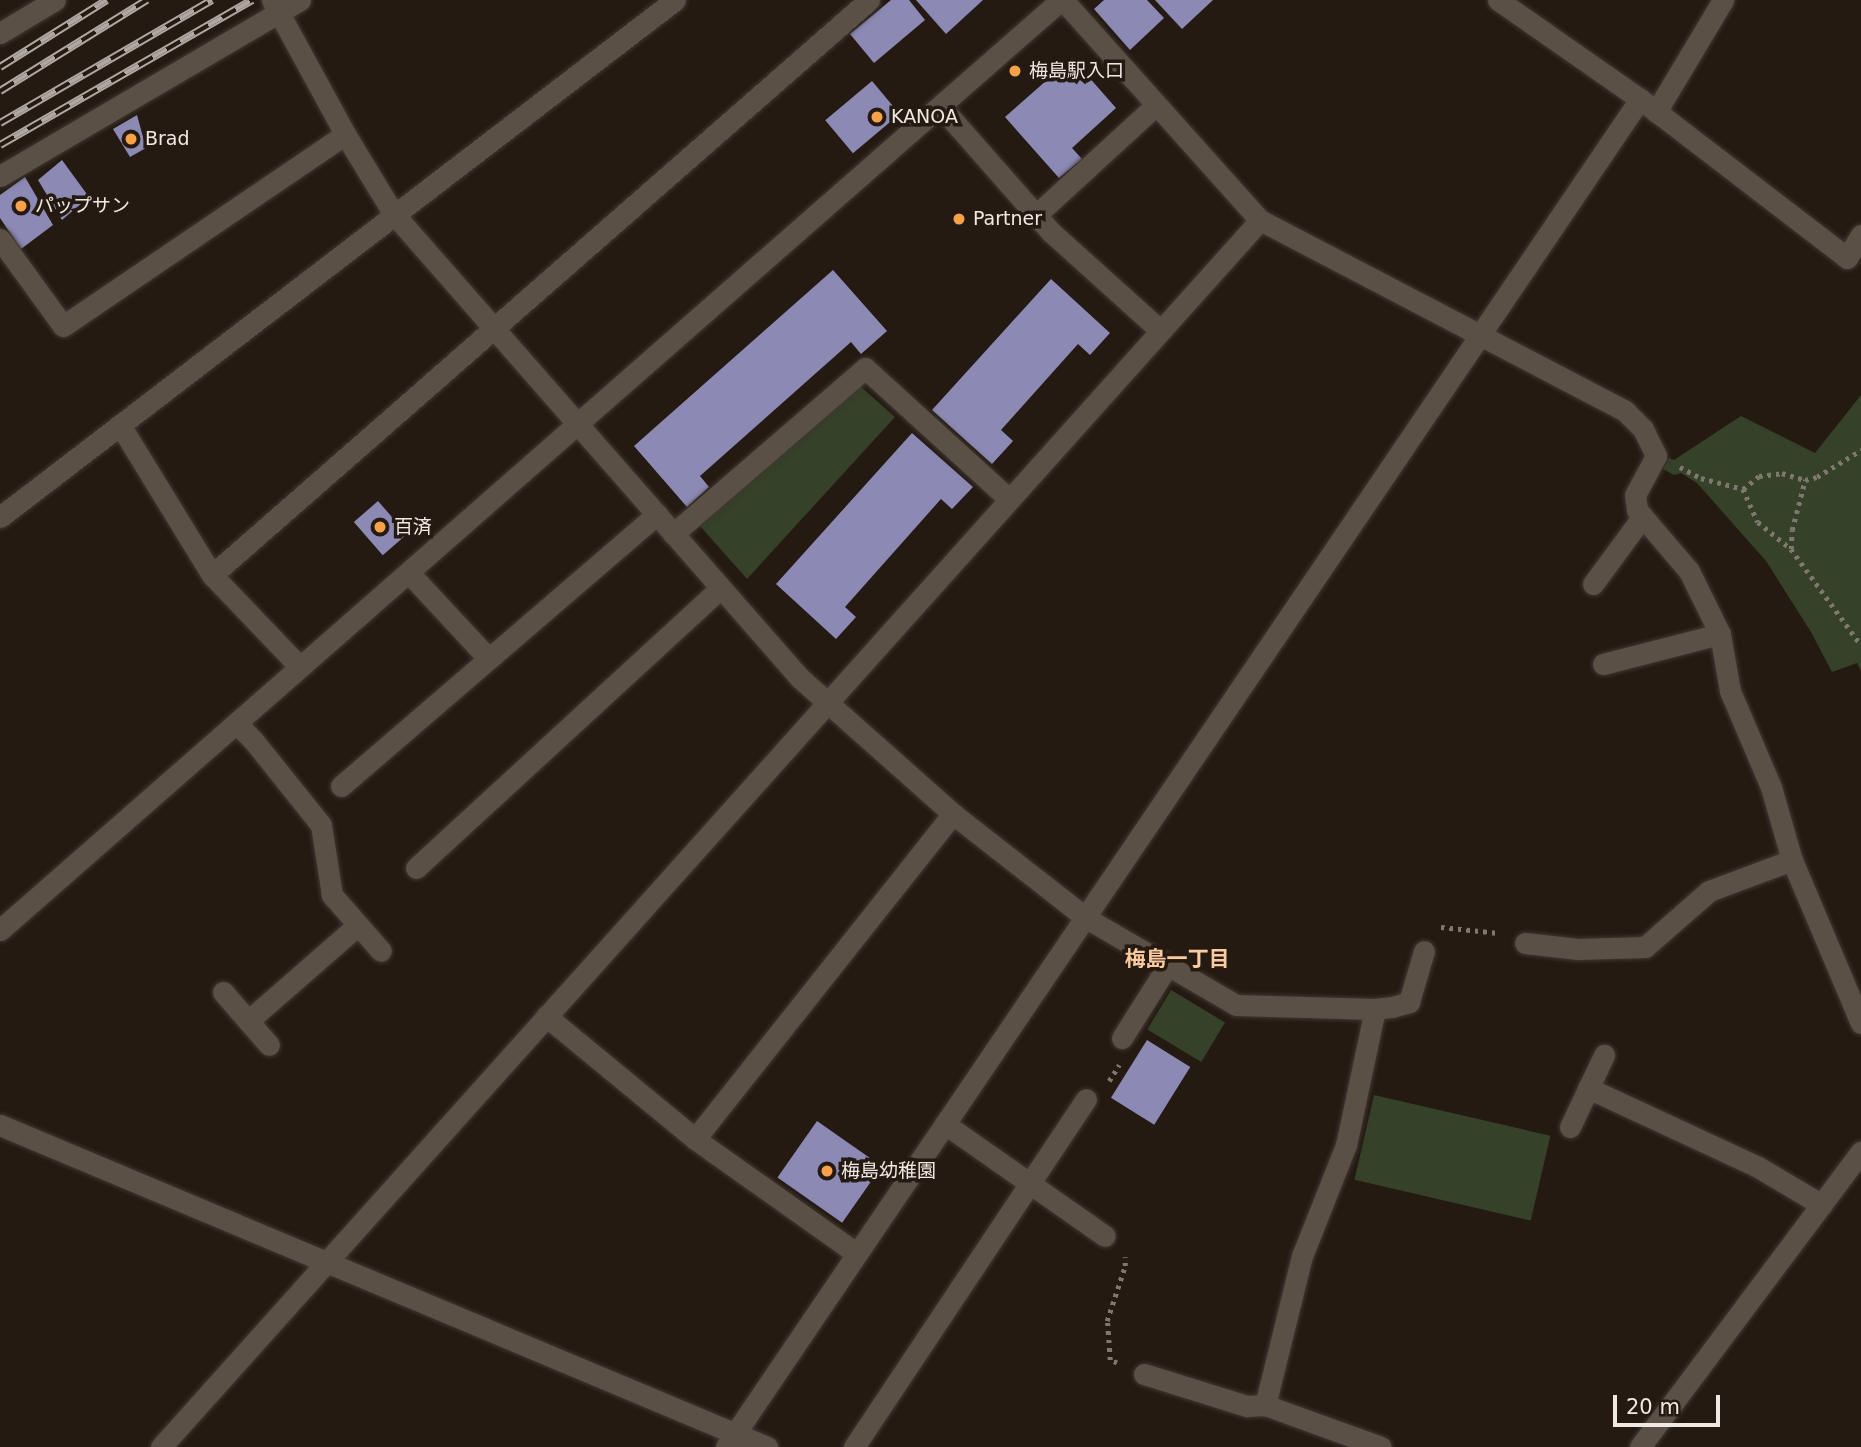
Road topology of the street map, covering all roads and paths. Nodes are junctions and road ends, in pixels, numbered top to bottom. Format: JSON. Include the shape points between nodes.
{"nodes":[{"id":1,"x":300,"y":0,"type":"edge"},
{"id":2,"x":675,"y":0,"type":"edge"},
{"id":3,"x":869,"y":0,"type":"edge"},
{"id":4,"x":1062,"y":0,"type":"edge"},
{"id":5,"x":1498,"y":0,"type":"edge"},
{"id":6,"x":1723,"y":0,"type":"edge"},
{"id":7,"x":42,"y":4,"type":"edge"},
{"id":8,"x":276,"y":6,"type":"edge"},
{"id":9,"x":0,"y":33,"type":"edge"},
{"id":10,"x":1156,"y":105,"type":"junction"},
{"id":11,"x":1648,"y":106,"type":"junction"},
{"id":12,"x":942,"y":107,"type":"junction"},
{"id":13,"x":345,"y":134,"type":"junction"},
{"id":14,"x":0,"y":176,"type":"edge"},
{"id":15,"x":393,"y":213,"type":"junction"},
{"id":16,"x":1036,"y":215,"type":"junction"},
{"id":17,"x":1261,"y":220,"type":"junction"},
{"id":18,"x":1861,"y":235,"type":"edge"},
{"id":19,"x":0,"y":239,"type":"edge"},
{"id":20,"x":494,"y":330,"type":"junction"},
{"id":21,"x":1160,"y":330,"type":"junction"},
{"id":22,"x":1478,"y":334,"type":"junction"},
{"id":23,"x":120,"y":425,"type":"junction"},
{"id":24,"x":579,"y":426,"type":"junction"},
{"id":25,"x":1861,"y":450,"type":"edge"},
{"id":26,"x":1651,"y":466,"type":"junction"},
{"id":27,"x":1805,"y":480,"type":"junction"},
{"id":28,"x":1743,"y":489,"type":"junction"},
{"id":29,"x":1009,"y":499,"type":"junction"},
{"id":30,"x":657,"y":514,"type":"junction"},
{"id":31,"x":1643,"y":516,"type":"junction"},
{"id":32,"x":0,"y":517,"type":"edge"},
{"id":33,"x":673,"y":534,"type":"junction"},
{"id":34,"x":1791,"y":549,"type":"junction"},
{"id":35,"x":410,"y":574,"type":"junction"},
{"id":36,"x":212,"y":575,"type":"junction"},
{"id":37,"x":1594,"y":584,"type":"dead end"},
{"id":38,"x":720,"y":587,"type":"junction"},
{"id":39,"x":1720,"y":635,"type":"junction"},
{"id":40,"x":1861,"y":645,"type":"edge"},
{"id":41,"x":488,"y":658,"type":"junction"},
{"id":42,"x":1604,"y":664,"type":"dead end"},
{"id":43,"x":300,"y":667,"type":"junction"},
{"id":44,"x":825,"y":704,"type":"junction"},
{"id":45,"x":237,"y":724,"type":"junction"},
{"id":46,"x":341,"y":786,"type":"dead end"},
{"id":47,"x":953,"y":814,"type":"junction"},
{"id":48,"x":1792,"y":860,"type":"junction"},
{"id":49,"x":416,"y":868,"type":"dead end"},
{"id":50,"x":1086,"y":918,"type":"junction"},
{"id":51,"x":358,"y":925,"type":"junction"},
{"id":52,"x":0,"y":930,"type":"edge"},
{"id":53,"x":1525,"y":943,"type":"joint"},
{"id":54,"x":381,"y":951,"type":"dead end"},
{"id":55,"x":1424,"y":951,"type":"joint"},
{"id":56,"x":1168,"y":965,"type":"junction"},
{"id":57,"x":223,"y":992,"type":"dead end"},
{"id":58,"x":1375,"y":1009,"type":"junction"},
{"id":59,"x":547,"y":1016,"type":"junction"},
{"id":60,"x":248,"y":1021,"type":"junction"},
{"id":61,"x":1861,"y":1023,"type":"edge"},
{"id":62,"x":1122,"y":1038,"type":"joint"},
{"id":63,"x":269,"y":1045,"type":"dead end"},
{"id":64,"x":1604,"y":1055,"type":"dead end"},
{"id":65,"x":1588,"y":1088,"type":"junction"},
{"id":66,"x":1086,"y":1099,"type":"joint"},
{"id":67,"x":945,"y":1124,"type":"junction"},
{"id":68,"x":0,"y":1125,"type":"edge"},
{"id":69,"x":1570,"y":1128,"type":"dead end"},
{"id":70,"x":695,"y":1139,"type":"junction"},
{"id":71,"x":1861,"y":1152,"type":"edge"},
{"id":72,"x":1031,"y":1184,"type":"junction"},
{"id":73,"x":1822,"y":1205,"type":"junction"},
{"id":74,"x":1105,"y":1236,"type":"joint"},
{"id":75,"x":856,"y":1253,"type":"junction"},
{"id":76,"x":327,"y":1261,"type":"junction"},
{"id":77,"x":1144,"y":1374,"type":"joint"},
{"id":78,"x":1265,"y":1405,"type":"junction"},
{"id":79,"x":730,"y":1441,"type":"edge"},
{"id":80,"x":161,"y":1447,"type":"edge"},
{"id":81,"x":767,"y":1447,"type":"edge"},
{"id":82,"x":854,"y":1447,"type":"edge"},
{"id":83,"x":1381,"y":1447,"type":"edge"},
{"id":84,"x":1640,"y":1447,"type":"edge"}],
"edges":[{"from":1,"to":8,"type":"street"},
{"from":2,"to":15,"type":"street"},
{"from":3,"to":20,"type":"street"},
{"from":4,"to":10,"type":"street"},
{"from":4,"to":12,"type":"street"},
{"from":5,"to":11,"type":"street"},
{"from":6,"to":11,"type":"street"},
{"from":7,"to":9,"type":"street"},
{"from":8,"to":13,"type":"street"},
{"from":8,"to":14,"type":"street"},
{"from":10,"to":16,"type":"street"},
{"from":10,"to":17,"type":"street"},
{"from":11,"to":18,"type":"street","via":[[1847,258]]},
{"from":11,"to":22,"type":"street"},
{"from":12,"to":16,"type":"street"},
{"from":12,"to":24,"type":"street"},
{"from":13,"to":15,"type":"street"},
{"from":13,"to":19,"type":"street","via":[[63,326]]},
{"from":15,"to":20,"type":"street"},
{"from":15,"to":23,"type":"street"},
{"from":16,"to":21,"type":"street"},
{"from":17,"to":21,"type":"street"},
{"from":17,"to":22,"type":"street"},
{"from":20,"to":24,"type":"street"},
{"from":20,"to":36,"type":"street"},
{"from":21,"to":29,"type":"street"},
{"from":22,"to":26,"type":"street","via":[[1625,411],[1643,429],[1656,456]]},
{"from":22,"to":50,"type":"street"},
{"from":23,"to":32,"type":"street"},
{"from":23,"to":36,"type":"street"},
{"from":24,"to":30,"type":"street"},
{"from":24,"to":35,"type":"street"},
{"from":25,"to":27,"type":"path","via":[[1837,468]]},
{"from":26,"to":28,"type":"path","via":[[1680,467]]},
{"from":26,"to":31,"type":"street","via":[[1635,495]]},
{"from":27,"to":28,"type":"path","via":[[1783,473],[1759,476]]},
{"from":27,"to":34,"type":"path"},
{"from":28,"to":34,"type":"path","via":[[1758,522]]},
{"from":29,"to":33,"type":"street","via":[[865,368]]},
{"from":29,"to":44,"type":"street"},
{"from":30,"to":33,"type":"street"},
{"from":30,"to":41,"type":"street"},
{"from":31,"to":37,"type":"street"},
{"from":31,"to":39,"type":"street","via":[[1689,572]]},
{"from":33,"to":38,"type":"street"},
{"from":34,"to":40,"type":"path"},
{"from":35,"to":41,"type":"street"},
{"from":35,"to":43,"type":"street"},
{"from":36,"to":43,"type":"street"},
{"from":38,"to":44,"type":"street"},
{"from":38,"to":49,"type":"street"},
{"from":39,"to":42,"type":"street"},
{"from":39,"to":48,"type":"street","via":[[1730,691],[1771,787]]},
{"from":41,"to":46,"type":"street"},
{"from":43,"to":45,"type":"street"},
{"from":44,"to":47,"type":"street"},
{"from":44,"to":59,"type":"street"},
{"from":45,"to":51,"type":"street","via":[[321,825],[332,895]]},
{"from":45,"to":52,"type":"street"},
{"from":47,"to":50,"type":"street"},
{"from":47,"to":70,"type":"street"},
{"from":48,"to":53,"type":"street","via":[[1709,891],[1645,947],[1578,949]]},
{"from":48,"to":61,"type":"street"},
{"from":50,"to":56,"type":"street"},
{"from":50,"to":67,"type":"street"},
{"from":51,"to":54,"type":"street"},
{"from":51,"to":60,"type":"street"},
{"from":53,"to":55,"type":"path","via":[[1497,932],[1434,926]]},
{"from":55,"to":58,"type":"street","via":[[1409,1002]]},
{"from":56,"to":58,"type":"street","via":[[1236,1005]]},
{"from":56,"to":62,"type":"street"},
{"from":57,"to":60,"type":"street"},
{"from":58,"to":78,"type":"street","via":[[1346,1145],[1302,1256]]},
{"from":59,"to":70,"type":"street"},
{"from":59,"to":76,"type":"street"},
{"from":60,"to":63,"type":"street"},
{"from":62,"to":66,"type":"path","via":[[1116,1046],[1127,1053],[1099,1097],[1090,1093]]},
{"from":64,"to":65,"type":"street"},
{"from":65,"to":69,"type":"street"},
{"from":65,"to":73,"type":"street","via":[[1758,1167]]},
{"from":66,"to":72,"type":"street"},
{"from":67,"to":72,"type":"street"},
{"from":67,"to":75,"type":"street"},
{"from":68,"to":76,"type":"street"},
{"from":70,"to":75,"type":"street"},
{"from":71,"to":73,"type":"street"},
{"from":72,"to":74,"type":"street"},
{"from":72,"to":82,"type":"street"},
{"from":73,"to":84,"type":"street"},
{"from":74,"to":77,"type":"path","via":[[1124,1247],[1125,1266],[1107,1321],[1110,1360]]},
{"from":75,"to":79,"type":"street"},
{"from":76,"to":79,"type":"street"},
{"from":76,"to":80,"type":"street"},
{"from":77,"to":78,"type":"street","via":[[1247,1406]]},
{"from":78,"to":83,"type":"street"},
{"from":79,"to":81,"type":"street"}]}
